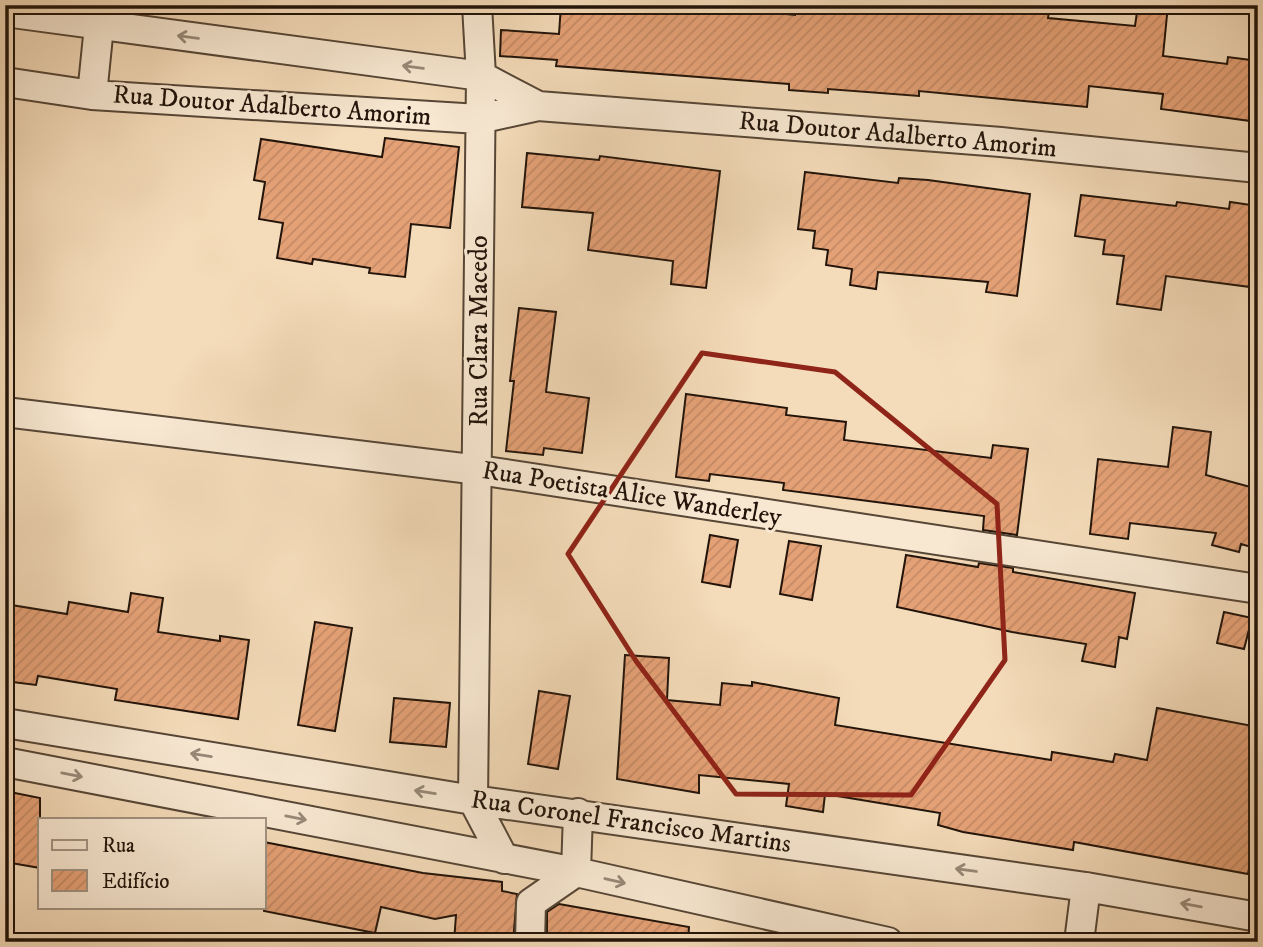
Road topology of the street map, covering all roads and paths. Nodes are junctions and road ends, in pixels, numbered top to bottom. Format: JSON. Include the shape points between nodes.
{"nodes":[{"id":1,"x":478,"y":5,"type":"edge"},
{"id":2,"x":5,"y":12,"type":"edge"},
{"id":3,"x":99,"y":26,"type":"junction"},
{"id":4,"x":481,"y":76,"type":"junction"},
{"id":5,"x":5,"y":82,"type":"edge"},
{"id":6,"x":92,"y":94,"type":"junction"},
{"id":7,"x":538,"y":106,"type":"junction"},
{"id":8,"x":479,"y":119,"type":"junction"},
{"id":9,"x":1258,"y":168,"type":"edge"},
{"id":10,"x":5,"y":412,"type":"edge"},
{"id":11,"x":479,"y":470,"type":"junction"},
{"id":12,"x":1258,"y":589,"type":"edge"},
{"id":13,"x":5,"y":723,"type":"edge"},
{"id":14,"x":5,"y":762,"type":"edge"},
{"id":15,"x":473,"y":800,"type":"junction"},
{"id":16,"x":578,"y":813,"type":"junction"},
{"id":17,"x":504,"y":859,"type":"junction"},
{"id":18,"x":576,"y":872,"type":"junction"},
{"id":19,"x":1086,"y":887,"type":"junction"},
{"id":20,"x":1258,"y":917,"type":"edge"},
{"id":21,"x":530,"y":942,"type":"edge"},
{"id":22,"x":888,"y":942,"type":"edge"},
{"id":23,"x":1079,"y":942,"type":"edge"}],
"edges":[{"from":1,"to":4,"type":"street","name":"Rua Clara Macedo"},
{"from":2,"to":3,"type":"street","name":"Rua Doutor Adalberto Amorim"},
{"from":4,"to":3,"type":"street","name":"Rua Doutor Adalberto Amorim","one_way":true},
{"from":3,"to":6,"type":"street"},
{"from":4,"to":7,"type":"street","name":"Rua Doutor Adalberto Amorim"},
{"from":4,"to":8,"type":"street","name":"Rua Clara Macedo"},
{"from":5,"to":6,"type":"street","name":"Rua Doutor Adalberto Amorim"},
{"from":6,"to":8,"type":"street","name":"Rua Doutor Adalberto Amorim"},
{"from":7,"to":8,"type":"street","name":"Rua Doutor Adalberto Amorim"},
{"from":7,"to":9,"type":"street","name":"Rua Doutor Adalberto Amorim","via":[[1001,142]]},
{"from":8,"to":11,"type":"street","name":"Rua Clara Macedo"},
{"from":10,"to":11,"type":"street","name":"Rua Poetista Alice Wanderley"},
{"from":11,"to":12,"type":"street","name":"Rua Poetista Alice Wanderley"},
{"from":11,"to":15,"type":"street","name":"Rua Clara Macedo"},
{"from":15,"to":13,"type":"street","name":"Rua Coronel Francisco Martins","one_way":true},
{"from":14,"to":17,"type":"street","name":"Rua Coronel Francisco Martins","one_way":true},
{"from":15,"to":16,"type":"street","name":"Rua Coronel Francisco Martins"},
{"from":15,"to":17,"type":"street","name":"Rua Clara Macedo"},
{"from":16,"to":18,"type":"street"},
{"from":19,"to":16,"type":"street","name":"Rua Coronel Francisco Martins","one_way":true},
{"from":17,"to":18,"type":"street","name":"Rua Coronel Francisco Martins"},
{"from":18,"to":21,"type":"street","via":[[531,903]]},
{"from":18,"to":22,"type":"street","name":"Rua Coronel Francisco Martins","one_way":true},
{"from":20,"to":19,"type":"street","name":"Rua Coronel Francisco Martins","one_way":true},
{"from":19,"to":23,"type":"street"}]}
